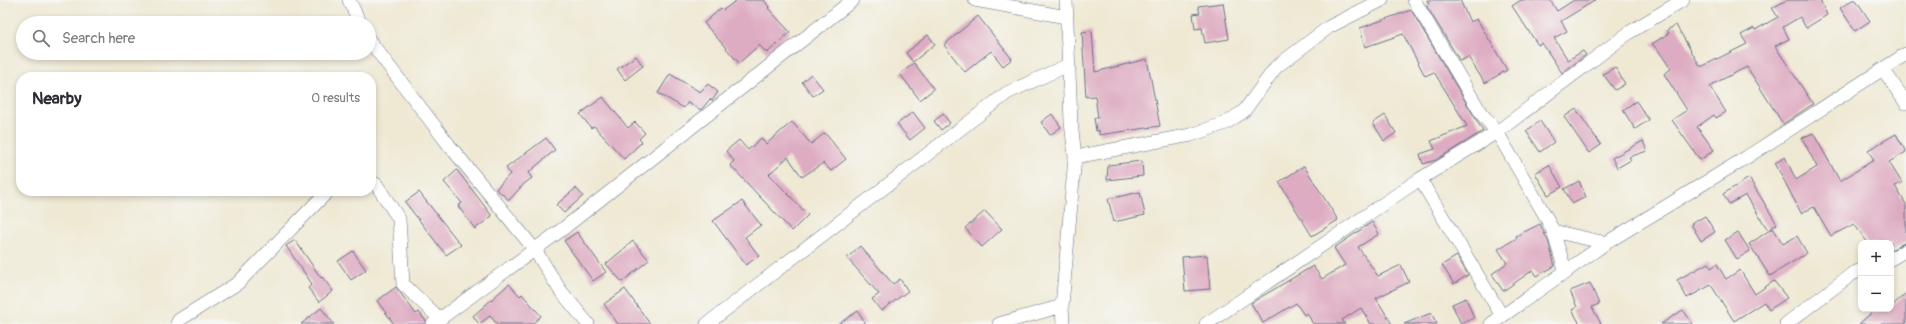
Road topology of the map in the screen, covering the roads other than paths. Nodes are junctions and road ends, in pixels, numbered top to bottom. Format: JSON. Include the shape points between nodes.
{"nodes":[{"id":1,"x":349,"y":0,"type":"edge"},
{"id":2,"x":853,"y":0,"type":"edge"},
{"id":3,"x":975,"y":0,"type":"edge"},
{"id":4,"x":1066,"y":0,"type":"edge"},
{"id":5,"x":1382,"y":0,"type":"edge"},
{"id":6,"x":1414,"y":0,"type":"edge"},
{"id":7,"x":1683,"y":0,"type":"edge"},
{"id":8,"x":357,"y":16,"type":"edge"},
{"id":9,"x":1066,"y":17,"type":"junction"},
{"id":10,"x":376,"y":49,"type":"edge"},
{"id":11,"x":1906,"y":54,"type":"edge"},
{"id":12,"x":1068,"y":65,"type":"junction"},
{"id":13,"x":1884,"y":69,"type":"junction"},
{"id":14,"x":1906,"y":103,"type":"edge"},
{"id":15,"x":1497,"y":132,"type":"junction"},
{"id":16,"x":1075,"y":157,"type":"junction"},
{"id":17,"x":1420,"y":179,"type":"junction"},
{"id":18,"x":376,"y":184,"type":"edge"},
{"id":19,"x":323,"y":196,"type":"edge"},
{"id":20,"x":1554,"y":231,"type":"junction"},
{"id":21,"x":1606,"y":243,"type":"junction"},
{"id":22,"x":535,"y":250,"type":"junction"},
{"id":23,"x":1906,"y":250,"type":"edge"},
{"id":24,"x":1894,"y":257,"type":"edge"},
{"id":25,"x":1858,"y":271,"type":"edge"},
{"id":26,"x":1566,"y":273,"type":"junction"},
{"id":27,"x":1062,"y":306,"type":"junction"},
{"id":28,"x":1502,"y":316,"type":"junction"},
{"id":29,"x":436,"y":321,"type":"edge"},
{"id":30,"x":177,"y":324,"type":"edge"},
{"id":31,"x":588,"y":324,"type":"edge"},
{"id":32,"x":706,"y":324,"type":"edge"},
{"id":33,"x":999,"y":324,"type":"edge"},
{"id":34,"x":1063,"y":324,"type":"edge"},
{"id":35,"x":1206,"y":324,"type":"edge"},
{"id":36,"x":1491,"y":324,"type":"edge"},
{"id":37,"x":1786,"y":324,"type":"edge"}],
"edges":[{"from":1,"to":8,"type":"street"},
{"from":2,"to":22,"type":"street"},
{"from":3,"to":9,"type":"street"},
{"from":4,"to":9,"type":"street"},
{"from":5,"to":16,"type":"street","via":[[1330,27],[1276,67],[1244,111],[1226,123],[1191,135]]},
{"from":6,"to":15,"type":"street","via":[[1481,113]]},
{"from":7,"to":15,"type":"street","via":[[1630,32]]},
{"from":9,"to":12,"type":"street"},
{"from":10,"to":22,"type":"street","via":[[449,145]]},
{"from":11,"to":13,"type":"street"},
{"from":12,"to":16,"type":"street"},
{"from":12,"to":32,"type":"street","via":[[1007,93]]},
{"from":13,"to":14,"type":"street"},
{"from":13,"to":21,"type":"street"},
{"from":15,"to":17,"type":"street"},
{"from":15,"to":20,"type":"street"},
{"from":16,"to":27,"type":"street"},
{"from":17,"to":28,"type":"street"},
{"from":17,"to":35,"type":"street"},
{"from":18,"to":29,"type":"street","via":[[399,219],[403,284]]},
{"from":19,"to":30,"type":"street","via":[[238,283],[179,320]]},
{"from":20,"to":21,"type":"street"},
{"from":20,"to":26,"type":"street"},
{"from":21,"to":26,"type":"street"},
{"from":22,"to":29,"type":"street"},
{"from":22,"to":31,"type":"street","via":[[560,290]]},
{"from":23,"to":24,"type":"street"},
{"from":25,"to":37,"type":"street"},
{"from":26,"to":28,"type":"street"},
{"from":27,"to":33,"type":"street"},
{"from":27,"to":34,"type":"street"},
{"from":28,"to":36,"type":"street"}]}
